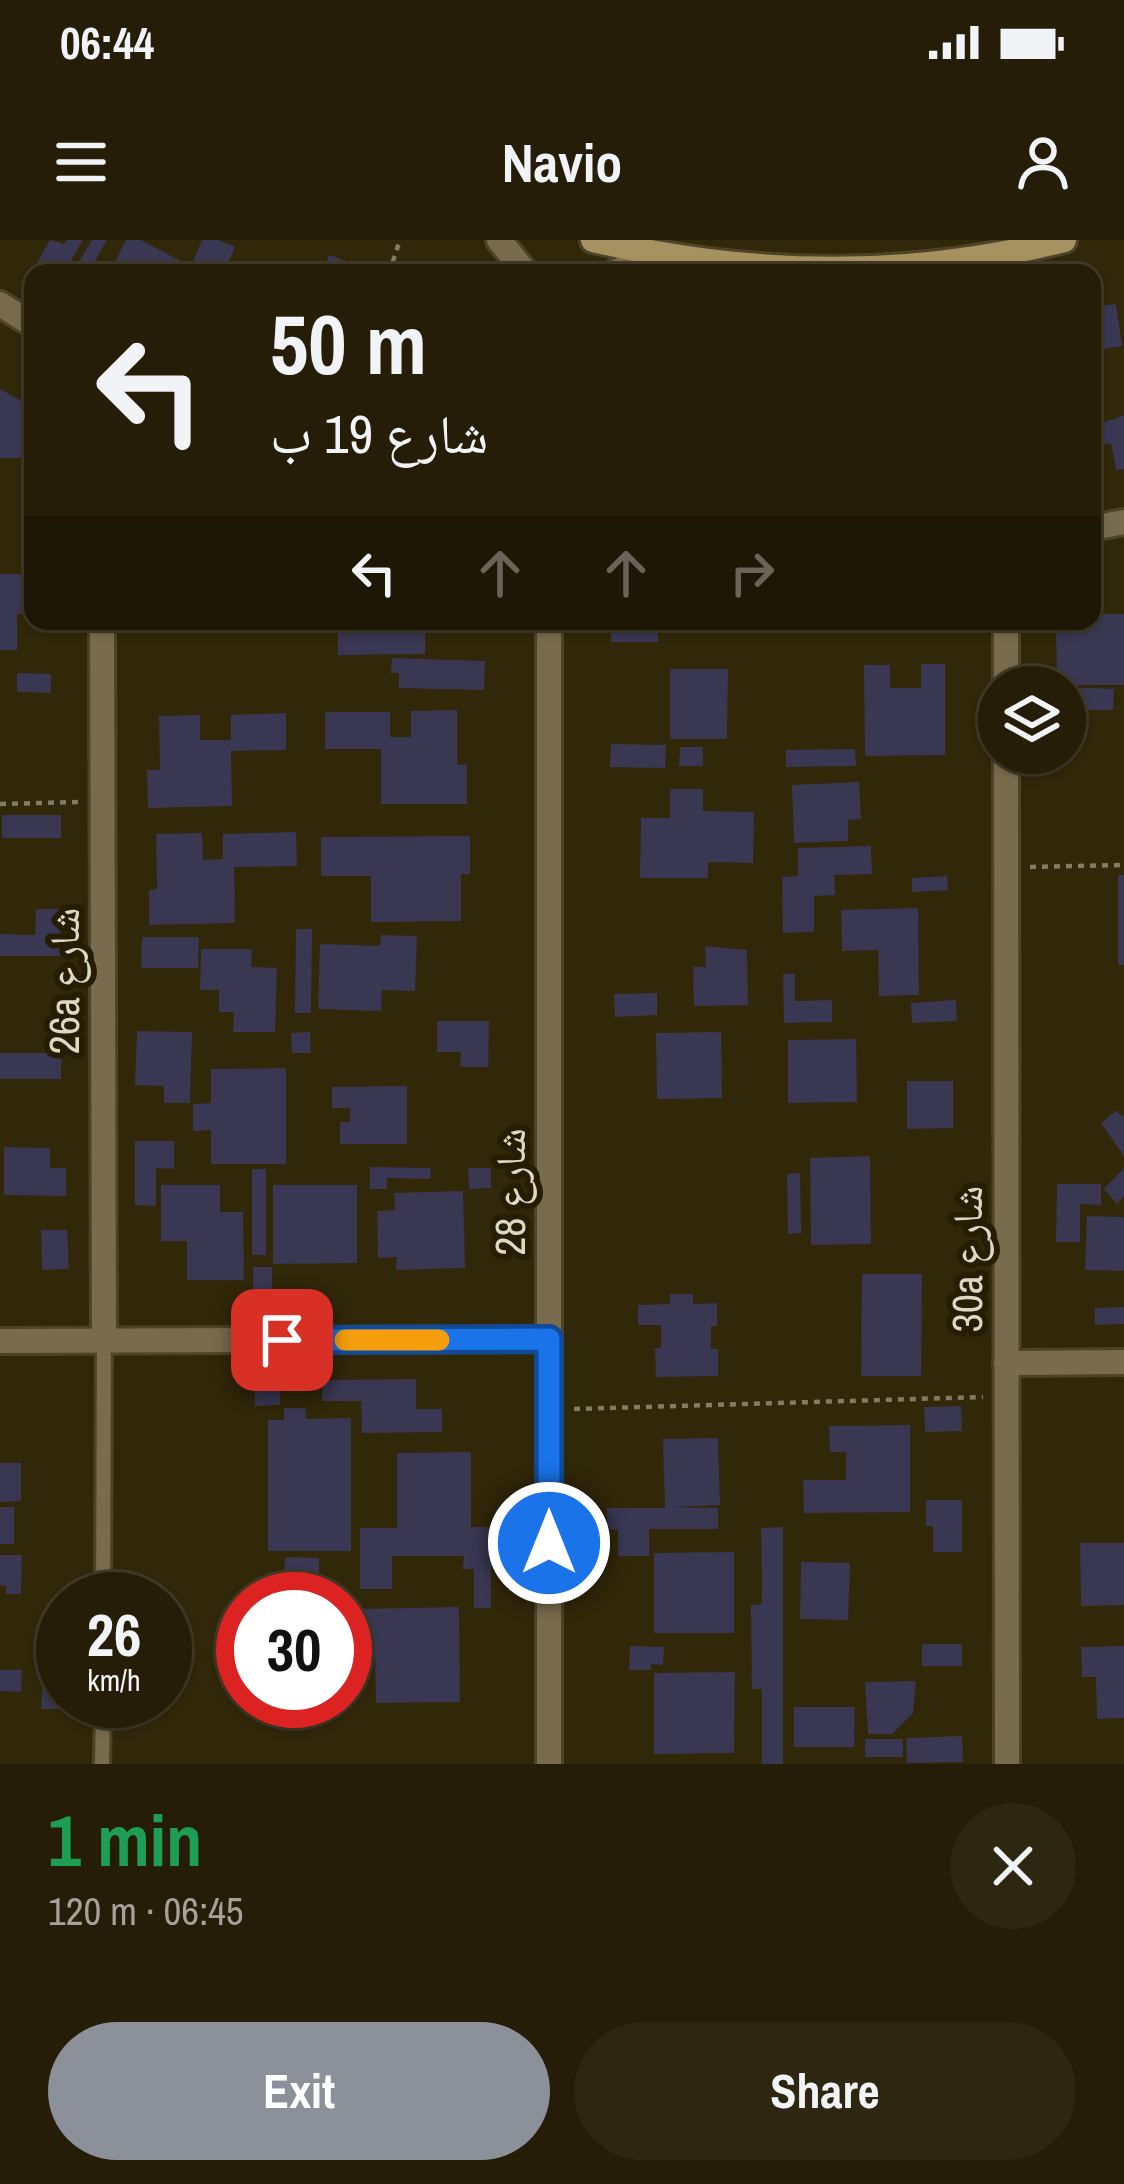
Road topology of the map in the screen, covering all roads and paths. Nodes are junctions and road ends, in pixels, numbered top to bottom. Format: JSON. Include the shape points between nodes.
{"nodes":[{"id":1,"x":499,"y":240,"type":"edge"},
{"id":2,"x":593,"y":240,"type":"edge"},
{"id":3,"x":1064,"y":240,"type":"edge"},
{"id":4,"x":651,"y":254,"type":"junction"},
{"id":5,"x":519,"y":264,"type":"edge"},
{"id":6,"x":632,"y":264,"type":"edge"},
{"id":7,"x":727,"y":264,"type":"edge"},
{"id":8,"x":924,"y":264,"type":"edge"},
{"id":9,"x":102,"y":630,"type":"edge"},
{"id":10,"x":549,"y":630,"type":"edge"},
{"id":11,"x":1006,"y":630,"type":"edge"},
{"id":12,"x":1006,"y":666,"type":"edge"},
{"id":13,"x":1006,"y":774,"type":"edge"},
{"id":14,"x":103,"y":802,"type":"junction"},
{"id":15,"x":0,"y":804,"type":"edge"},
{"id":16,"x":1124,"y":866,"type":"edge"},
{"id":17,"x":1006,"y":867,"type":"junction"},
{"id":18,"x":549,"y":1339,"type":"junction"},
{"id":19,"x":104,"y":1340,"type":"junction"},
{"id":20,"x":0,"y":1341,"type":"edge"},
{"id":21,"x":1124,"y":1362,"type":"edge"},
{"id":22,"x":1006,"y":1363,"type":"junction"},
{"id":23,"x":1006,"y":1396,"type":"junction"},
{"id":24,"x":549,"y":1410,"type":"junction"},
{"id":25,"x":103,"y":1572,"type":"edge"},
{"id":26,"x":103,"y":1728,"type":"edge"},
{"id":27,"x":102,"y":1764,"type":"edge"},
{"id":28,"x":549,"y":1764,"type":"edge"},
{"id":29,"x":1007,"y":1764,"type":"edge"}],
"edges":[{"from":1,"to":5,"type":"street"},
{"from":2,"to":4,"type":"street"},
{"from":3,"to":8,"type":"street"},
{"from":4,"to":6,"type":"street"},
{"from":4,"to":7,"type":"street"},
{"from":9,"to":14,"type":"street","name":"26a شارع"},
{"from":10,"to":18,"type":"street","name":"شارع 28"},
{"from":11,"to":12,"type":"street"},
{"from":13,"to":17,"type":"street","name":"30a شارع"},
{"from":14,"to":15,"type":"path"},
{"from":14,"to":19,"type":"street","name":"26a شارع"},
{"from":16,"to":17,"type":"path"},
{"from":17,"to":22,"type":"street","name":"30a شارع"},
{"from":18,"to":19,"type":"street"},
{"from":18,"to":24,"type":"street","name":"شارع 28"},
{"from":19,"to":20,"type":"street"},
{"from":19,"to":25,"type":"lane"},
{"from":21,"to":22,"type":"street"},
{"from":22,"to":23,"type":"street","name":"30a شارع"},
{"from":23,"to":24,"type":"path"},
{"from":23,"to":29,"type":"street","name":"30a شارع"},
{"from":24,"to":28,"type":"street","name":"شارع 28"},
{"from":26,"to":27,"type":"lane"}]}
